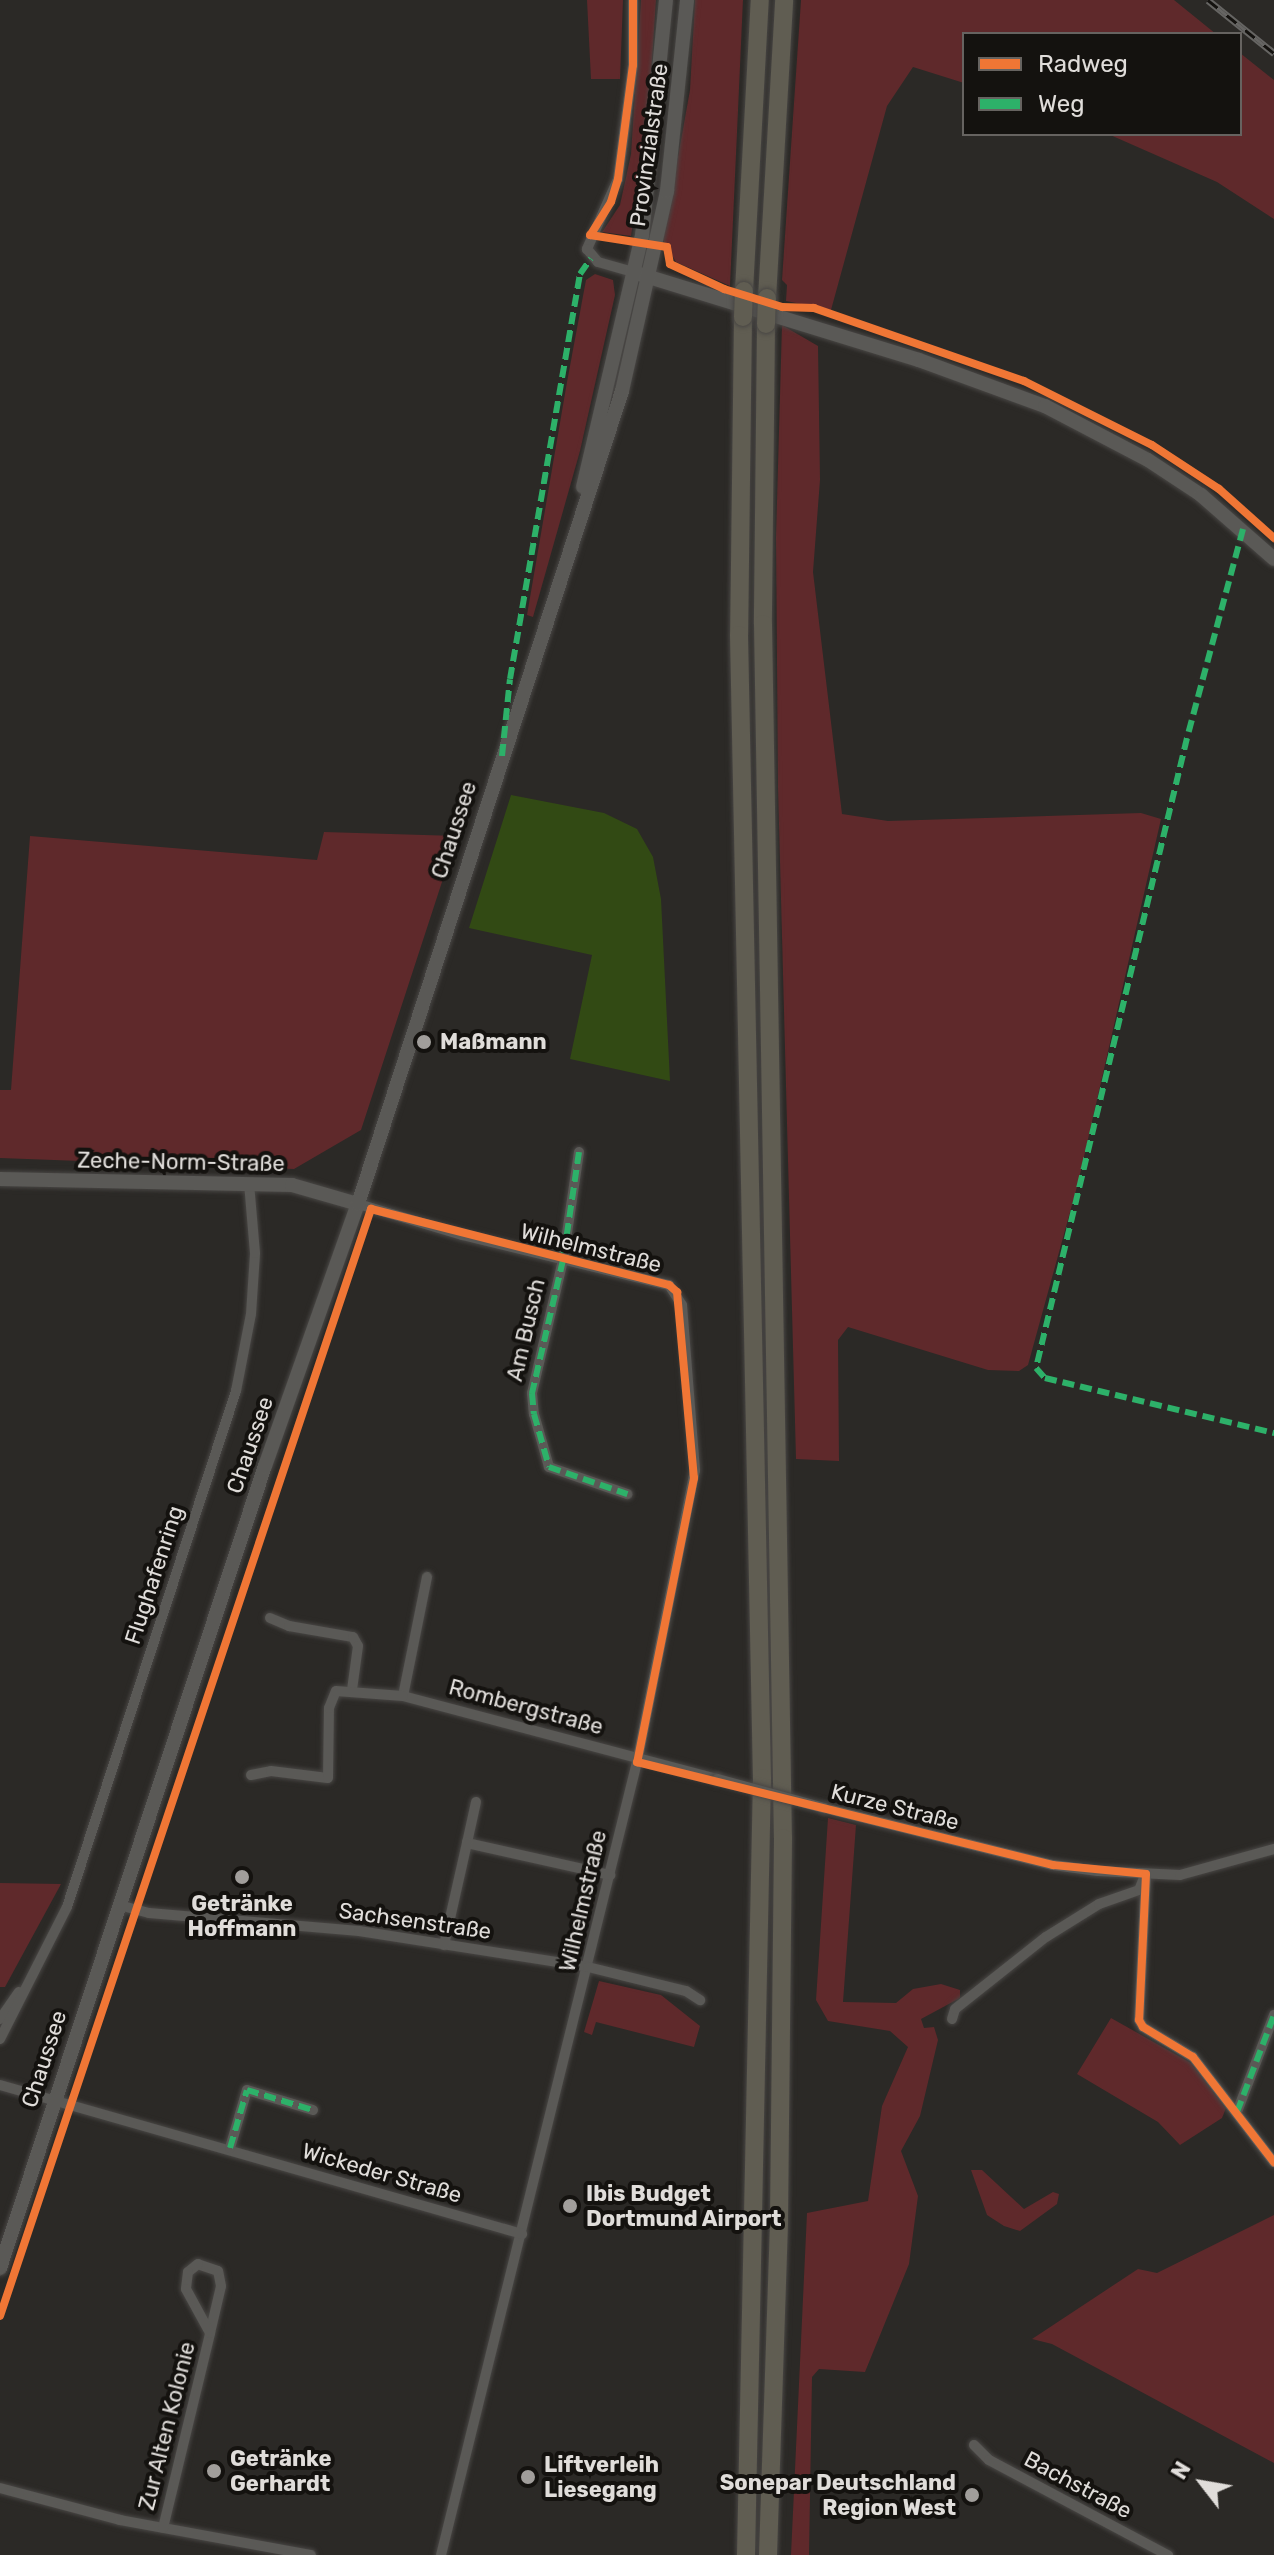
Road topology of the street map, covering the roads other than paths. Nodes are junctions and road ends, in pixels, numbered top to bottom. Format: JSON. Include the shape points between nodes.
{"nodes":[{"id":1,"x":633,"y":0,"type":"edge"},
{"id":2,"x":666,"y":0,"type":"edge"},
{"id":3,"x":687,"y":0,"type":"edge"},
{"id":4,"x":760,"y":0,"type":"edge"},
{"id":5,"x":784,"y":0,"type":"edge"},
{"id":6,"x":633,"y":272,"type":"junction"},
{"id":7,"x":651,"y":277,"type":"junction"},
{"id":8,"x":1274,"y":559,"type":"edge"},
{"id":9,"x":541,"y":636,"type":"junction"},
{"id":10,"x":579,"y":1152,"type":"dead end"},
{"id":11,"x":0,"y":1179,"type":"edge"},
{"id":12,"x":249,"y":1183,"type":"junction"},
{"id":13,"x":358,"y":1204,"type":"junction"},
{"id":14,"x":563,"y":1260,"type":"junction"},
{"id":15,"x":627,"y":1494,"type":"dead end"},
{"id":16,"x":427,"y":1577,"type":"dead end"},
{"id":17,"x":270,"y":1618,"type":"dead end"},
{"id":18,"x":352,"y":1690,"type":"junction"},
{"id":19,"x":403,"y":1696,"type":"junction"},
{"id":20,"x":637,"y":1762,"type":"junction"},
{"id":21,"x":251,"y":1775,"type":"dead end"},
{"id":22,"x":476,"y":1802,"type":"dead end"},
{"id":23,"x":467,"y":1843,"type":"junction"},
{"id":24,"x":1274,"y":1849,"type":"edge"},
{"id":25,"x":1146,"y":1874,"type":"junction"},
{"id":26,"x":610,"y":1875,"type":"junction"},
{"id":27,"x":119,"y":1905,"type":"junction"},
{"id":28,"x":444,"y":1945,"type":"junction"},
{"id":29,"x":588,"y":1967,"type":"junction"},
{"id":30,"x":37,"y":1968,"type":"junction"},
{"id":31,"x":700,"y":2000,"type":"dead end"},
{"id":32,"x":1274,"y":2015,"type":"edge"},
{"id":33,"x":0,"y":2019,"type":"edge"},
{"id":34,"x":952,"y":2019,"type":"dead end"},
{"id":35,"x":0,"y":2039,"type":"edge"},
{"id":36,"x":0,"y":2085,"type":"edge"},
{"id":37,"x":54,"y":2097,"type":"junction"},
{"id":38,"x":313,"y":2110,"type":"dead end"},
{"id":39,"x":1237,"y":2112,"type":"junction"},
{"id":40,"x":230,"y":2148,"type":"junction"},
{"id":41,"x":1274,"y":2162,"type":"edge"},
{"id":42,"x":522,"y":2234,"type":"junction"},
{"id":43,"x":0,"y":2268,"type":"edge"},
{"id":44,"x":210,"y":2333,"type":"junction"},
{"id":45,"x":974,"y":2445,"type":"dead end"},
{"id":46,"x":0,"y":2488,"type":"edge"},
{"id":47,"x":163,"y":2528,"type":"junction"},
{"id":48,"x":311,"y":2555,"type":"edge"},
{"id":49,"x":441,"y":2555,"type":"edge"},
{"id":50,"x":746,"y":2555,"type":"edge"},
{"id":51,"x":768,"y":2555,"type":"edge"},
{"id":52,"x":1168,"y":2555,"type":"edge"}],
"edges":[{"from":1,"to":6,"type":"street","name":"Provinzialstraße","via":[[633,65],[618,179],[587,249],[598,262]]},
{"from":2,"to":6,"type":"main road","name":"Provinzialstraße","via":[[651,169]]},
{"from":3,"to":7,"type":"main road","name":"Provinzialstraße","via":[[674,140]]},
{"from":4,"to":50,"type":"highway","bridge":true,"via":[[743,317],[739,635],[762,1778]]},
{"from":5,"to":51,"type":"highway","bridge":true,"via":[[766,324],[763,624],[783,1838],[780,2175]]},
{"from":6,"to":7,"type":"main road","name":"Provinzialstraße"},
{"from":6,"to":9,"type":"main road","name":"Chaussee","via":[[606,400]]},
{"from":7,"to":8,"type":"main road","via":[[919,360],[1045,406],[1148,460],[1201,495]]},
{"from":7,"to":9,"type":"main road","name":"Chaussee","via":[[597,474]]},
{"from":9,"to":13,"type":"main road","name":"Chaussee"},
{"from":10,"to":14,"type":"street","name":"Am Busch"},
{"from":11,"to":12,"type":"main road","name":"Zeche-Norm-Straße","via":[[161,1186]]},
{"from":12,"to":13,"type":"main road","name":"Zeche-Norm-Straße","via":[[292,1185]]},
{"from":12,"to":30,"type":"street","name":"Flughafenring","via":[[255,1253],[236,1391],[77,1878]]},
{"from":13,"to":14,"type":"street","name":"Wilhelmstraße"},
{"from":13,"to":27,"type":"main road","name":"Chaussee"},
{"from":14,"to":15,"type":"street","name":"Am Busch","via":[[532,1393],[541,1455],[549,1467]]},
{"from":14,"to":20,"type":"street","name":"Wilhelmstraße","via":[[669,1285],[682,1305],[694,1478]]},
{"from":16,"to":19,"type":"street"},
{"from":17,"to":18,"type":"street","via":[[353,1637],[358,1646]]},
{"from":18,"to":19,"type":"street","name":"Rombergstraße"},
{"from":18,"to":21,"type":"street","via":[[336,1691],[330,1702],[328,1778],[271,1771]]},
{"from":19,"to":20,"type":"street","name":"Rombergstraße","via":[[477,1711]]},
{"from":20,"to":25,"type":"street","name":"Kurze Straße","bridge":true,"via":[[1053,1865]]},
{"from":20,"to":26,"type":"street","name":"Wilhelmstraße"},
{"from":22,"to":23,"type":"street"},
{"from":23,"to":26,"type":"street"},
{"from":23,"to":28,"type":"street"},
{"from":24,"to":25,"type":"street","name":"Kurze Straße","via":[[1193,1873]]},
{"from":25,"to":34,"type":"street","via":[[1139,1890],[1099,1904],[1046,1937],[955,2009]]},
{"from":25,"to":39,"type":"street","via":[[1139,2020],[1193,2057]]},
{"from":26,"to":29,"type":"street","name":"Wilhelmstraße"},
{"from":27,"to":28,"type":"street","name":"Sachsenstraße","via":[[149,1913],[297,1924]]},
{"from":27,"to":37,"type":"main road","name":"Chaussee"},
{"from":28,"to":29,"type":"street","name":"Sachsenstraße"},
{"from":29,"to":31,"type":"street","name":"Sachsenstraße","via":[[686,1991]]},
{"from":29,"to":42,"type":"street","name":"Wilhelmstraße"},
{"from":30,"to":33,"type":"street","name":"Flughafenring"},
{"from":30,"to":35,"type":"street","name":"Flughafenring"},
{"from":32,"to":39,"type":"street"},
{"from":36,"to":37,"type":"street"},
{"from":37,"to":40,"type":"street","name":"Wickeder Straße"},
{"from":37,"to":43,"type":"main road","name":"Chaussee"},
{"from":38,"to":40,"type":"street","name":"Wickeder Straße","via":[[247,2090]]},
{"from":39,"to":41,"type":"street"},
{"from":40,"to":42,"type":"street","name":"Wickeder Straße"},
{"from":42,"to":49,"type":"street","name":"Wilhelmstraße"},
{"from":44,"to":44,"type":"street","name":"Zur Alten Kolonie","via":[[221,2278],[214,2267],[198,2264],[188,2272],[186,2289]]},
{"from":44,"to":47,"type":"street","name":"Zur Alten Kolonie"},
{"from":45,"to":52,"type":"street","name":"Bachstraße","via":[[989,2460]]},
{"from":46,"to":47,"type":"street","name":"Zur Alten Kolonie"},
{"from":47,"to":48,"type":"street","name":"Zur Alten Kolonie"}]}
